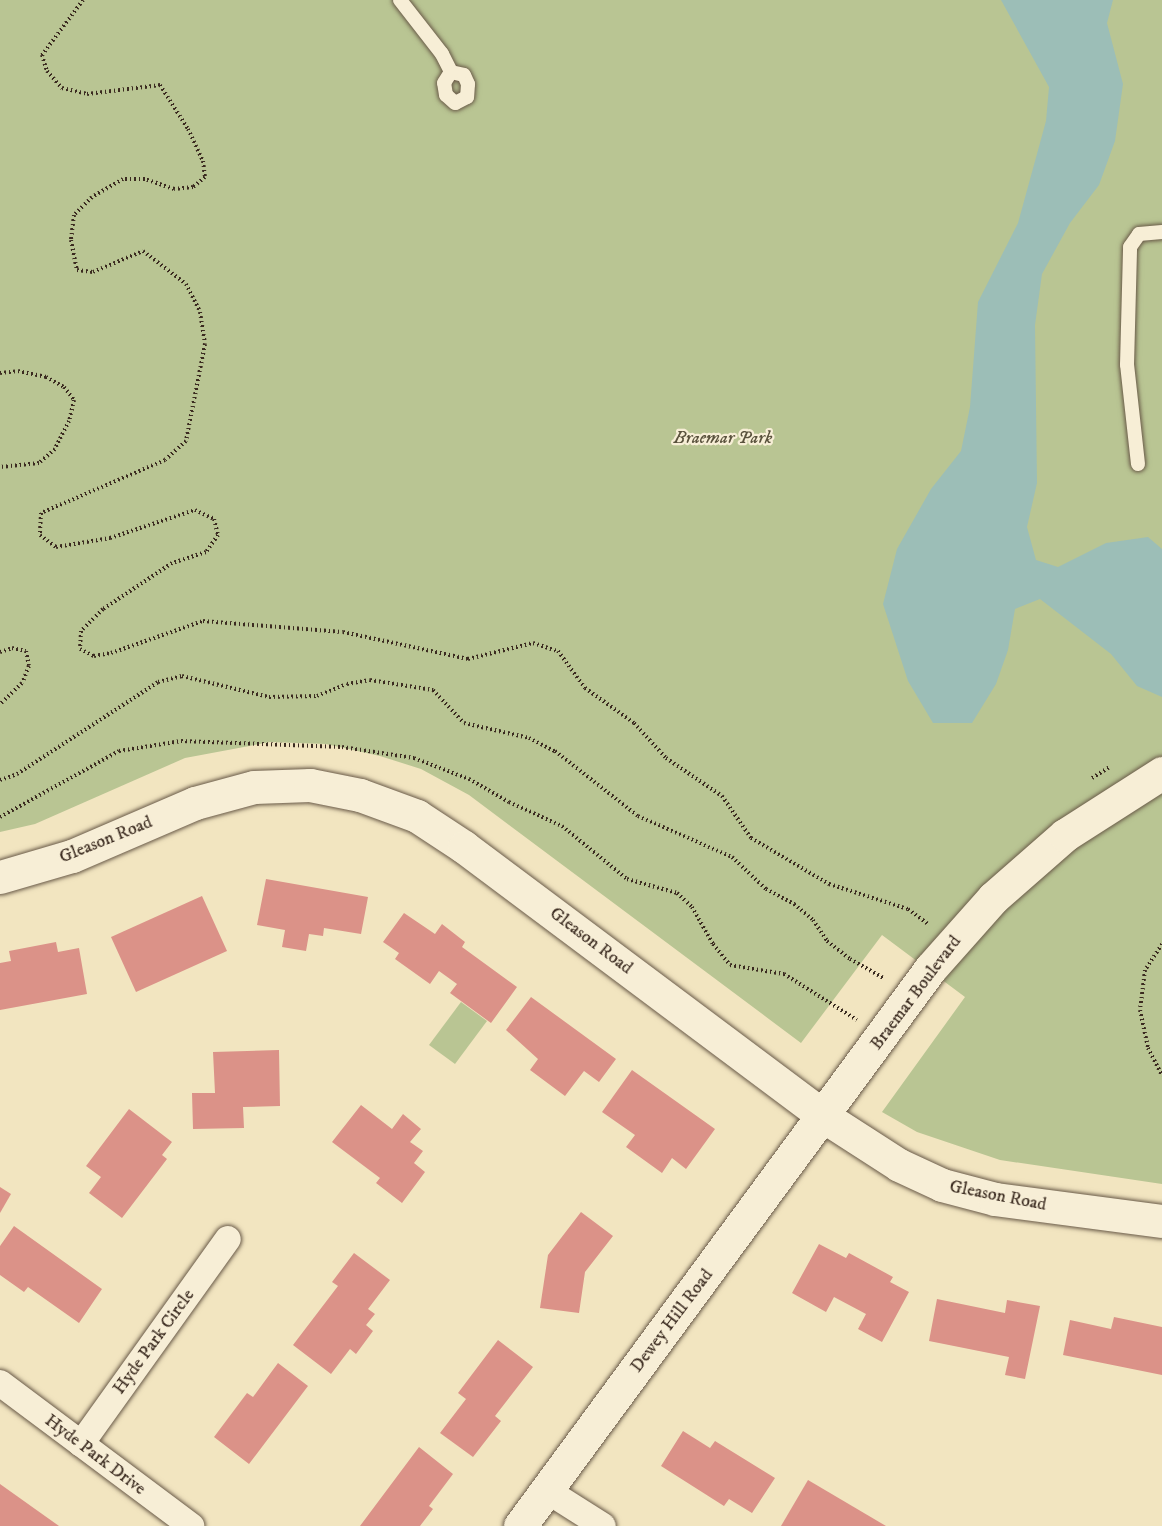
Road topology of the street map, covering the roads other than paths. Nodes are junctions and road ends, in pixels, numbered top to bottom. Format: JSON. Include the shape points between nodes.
{"nodes":[{"id":1,"x":400,"y":0,"type":"edge"},
{"id":2,"x":451,"y":72,"type":"dead end"},
{"id":3,"x":1162,"y":232,"type":"edge"},
{"id":4,"x":1138,"y":464,"type":"dead end"},
{"id":5,"x":1162,"y":773,"type":"edge"},
{"id":6,"x":0,"y":877,"type":"edge"},
{"id":7,"x":824,"y":1116,"type":"junction"},
{"id":8,"x":1162,"y":1221,"type":"edge"},
{"id":9,"x":228,"y":1239,"type":"dead end"},
{"id":10,"x":0,"y":1383,"type":"edge"},
{"id":11,"x":81,"y":1444,"type":"junction"},
{"id":12,"x":546,"y":1490,"type":"junction"},
{"id":13,"x":191,"y":1526,"type":"edge"},
{"id":14,"x":520,"y":1526,"type":"edge"},
{"id":15,"x":603,"y":1526,"type":"edge"}],
"edges":[{"from":1,"to":2,"type":"lane","via":[[442,54]]},
{"from":3,"to":4,"type":"lane","via":[[1139,234],[1130,247],[1127,365]]},
{"from":5,"to":7,"type":"street","name":"Braemar Boulevard","via":[[1065,835],[993,898],[930,969]]},
{"from":6,"to":7,"type":"street","name":"Gleason Road","via":[[72,856],[195,803],[254,787],[310,785],[360,795],[417,816],[464,847]]},
{"from":7,"to":8,"type":"street","name":"Gleason Road","via":[[899,1166],[942,1185],[995,1199]]},
{"from":7,"to":12,"type":"street","name":"Dewey Hill Road"},
{"from":9,"to":11,"type":"street","name":"Hyde Park Circle"},
{"from":10,"to":11,"type":"street","name":"Hyde Park Drive"},
{"from":11,"to":13,"type":"street","name":"Hyde Park Drive"},
{"from":12,"to":14,"type":"street","name":"Dewey Hill Road"},
{"from":12,"to":15,"type":"street"}]}
